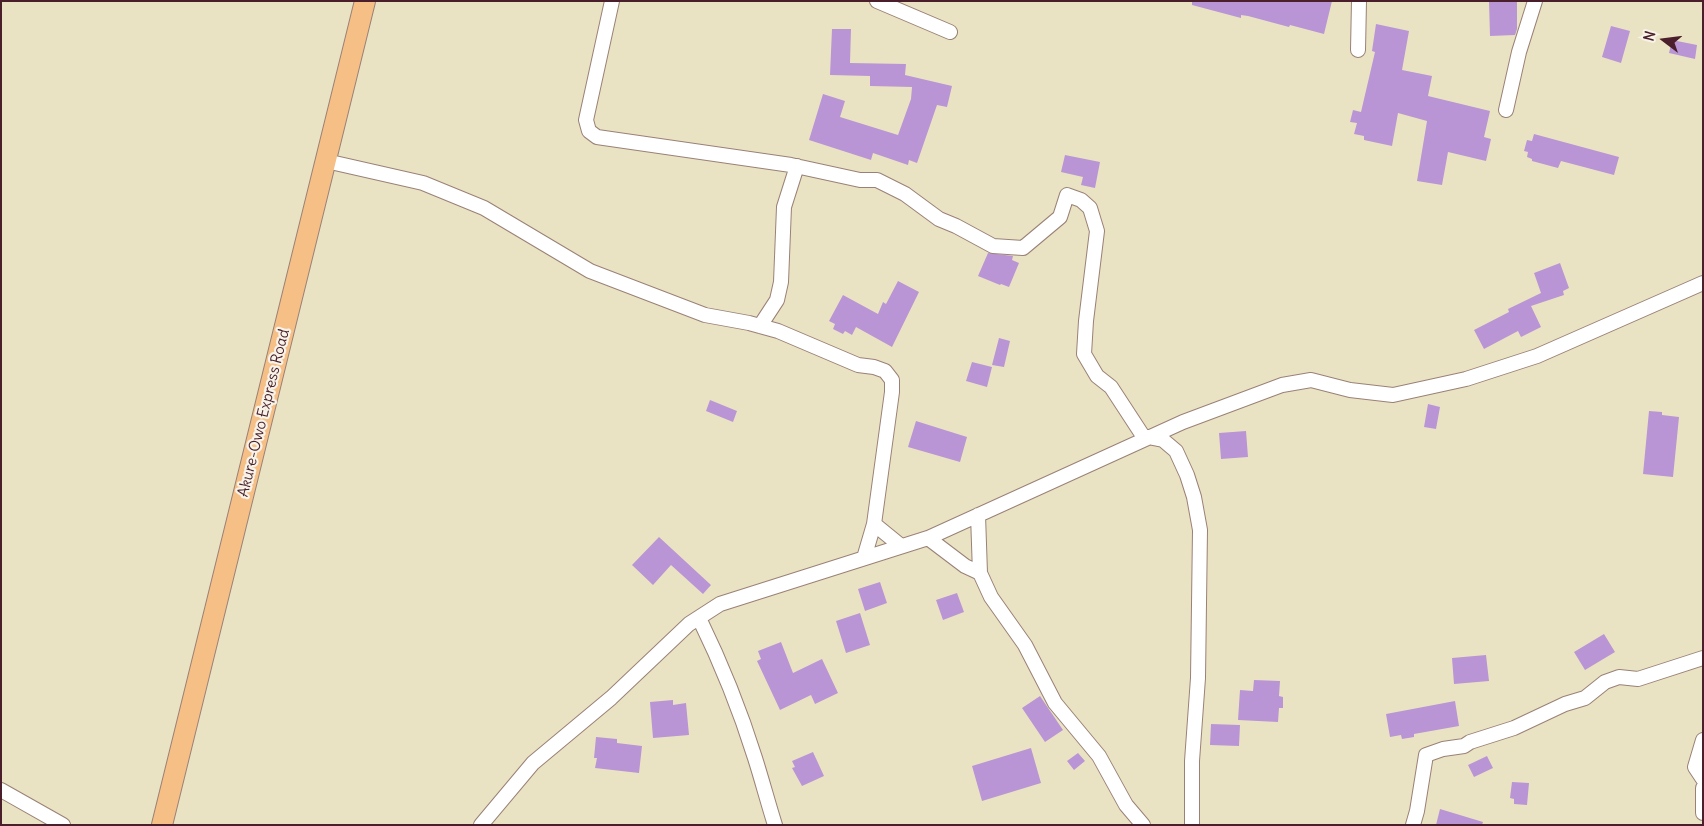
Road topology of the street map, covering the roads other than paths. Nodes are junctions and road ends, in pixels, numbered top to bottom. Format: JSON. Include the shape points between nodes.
{"nodes":[{"id":1,"x":366,"y":1,"type":"edge"},
{"id":2,"x":612,"y":1,"type":"edge"},
{"id":3,"x":877,"y":1,"type":"edge"},
{"id":4,"x":1359,"y":1,"type":"edge"},
{"id":5,"x":1535,"y":1,"type":"edge"},
{"id":6,"x":950,"y":32,"type":"dead end"},
{"id":7,"x":1358,"y":50,"type":"dead end"},
{"id":8,"x":1506,"y":110,"type":"dead end"},
{"id":9,"x":326,"y":161,"type":"junction"},
{"id":10,"x":797,"y":166,"type":"junction"},
{"id":11,"x":1703,"y":283,"type":"edge"},
{"id":12,"x":760,"y":326,"type":"junction"},
{"id":13,"x":1149,"y":437,"type":"junction"},
{"id":14,"x":978,"y":515,"type":"junction"},
{"id":15,"x":874,"y":524,"type":"junction"},
{"id":16,"x":928,"y":538,"type":"junction"},
{"id":17,"x":901,"y":546,"type":"junction"},
{"id":18,"x":864,"y":558,"type":"junction"},
{"id":19,"x":980,"y":573,"type":"junction"},
{"id":20,"x":699,"y":618,"type":"junction"},
{"id":21,"x":1703,"y":658,"type":"edge"},
{"id":22,"x":1703,"y":740,"type":"edge"},
{"id":23,"x":1703,"y":779,"type":"edge"},
{"id":24,"x":1703,"y":788,"type":"edge"},
{"id":25,"x":1,"y":790,"type":"edge"},
{"id":26,"x":1703,"y":813,"type":"edge"},
{"id":27,"x":63,"y":825,"type":"edge"},
{"id":28,"x":162,"y":825,"type":"edge"},
{"id":29,"x":481,"y":825,"type":"edge"},
{"id":30,"x":775,"y":825,"type":"edge"},
{"id":31,"x":1143,"y":825,"type":"edge"},
{"id":32,"x":1192,"y":825,"type":"edge"},
{"id":33,"x":1413,"y":825,"type":"edge"}],
"edges":[{"from":1,"to":9,"type":"highway","name":"Akure-Owo Express Road"},
{"from":2,"to":10,"type":"street","via":[[586,120],[589,131],[597,137]]},
{"from":3,"to":6,"type":"street"},
{"from":4,"to":7,"type":"street"},
{"from":5,"to":8,"type":"street"},
{"from":9,"to":12,"type":"street","via":[[423,183],[484,208],[590,271],[705,315]]},
{"from":9,"to":28,"type":"highway","name":"Akure-Owo Express Road"},
{"from":10,"to":12,"type":"street","via":[[784,207],[781,282],[776,300]]},
{"from":10,"to":13,"type":"street","via":[[860,180],[877,180],[905,194],[939,220],[993,246],[1016,249],[1023,248],[1060,217],[1067,195],[1081,200],[1090,208],[1097,231],[1084,354],[1097,376],[1111,387],[1143,436]]},
{"from":11,"to":13,"type":"street","via":[[1537,356],[1466,379],[1393,395],[1350,390],[1310,380],[1282,385]]},
{"from":12,"to":15,"type":"street","via":[[778,330],[858,365],[885,371],[892,380]]},
{"from":13,"to":14,"type":"street"},
{"from":13,"to":32,"type":"street","via":[[1163,440],[1176,451],[1194,497],[1200,530]]},
{"from":14,"to":16,"type":"street"},
{"from":14,"to":19,"type":"street"},
{"from":15,"to":17,"type":"street"},
{"from":15,"to":18,"type":"street"},
{"from":16,"to":17,"type":"street"},
{"from":16,"to":19,"type":"street","via":[[965,566]]},
{"from":17,"to":18,"type":"street"},
{"from":18,"to":20,"type":"street","via":[[720,604]]},
{"from":19,"to":31,"type":"street","via":[[991,598],[1025,645],[1055,703],[1099,756],[1126,805]]},
{"from":20,"to":29,"type":"street","via":[[533,763]]},
{"from":20,"to":30,"type":"street","via":[[731,691]]},
{"from":21,"to":33,"type":"street","via":[[1638,679],[1619,677],[1605,682],[1585,698],[1514,728],[1464,746],[1426,755]]},
{"from":22,"to":23,"type":"street","via":[[1695,768]]},
{"from":24,"to":26,"type":"street"},
{"from":25,"to":27,"type":"street"}]}
